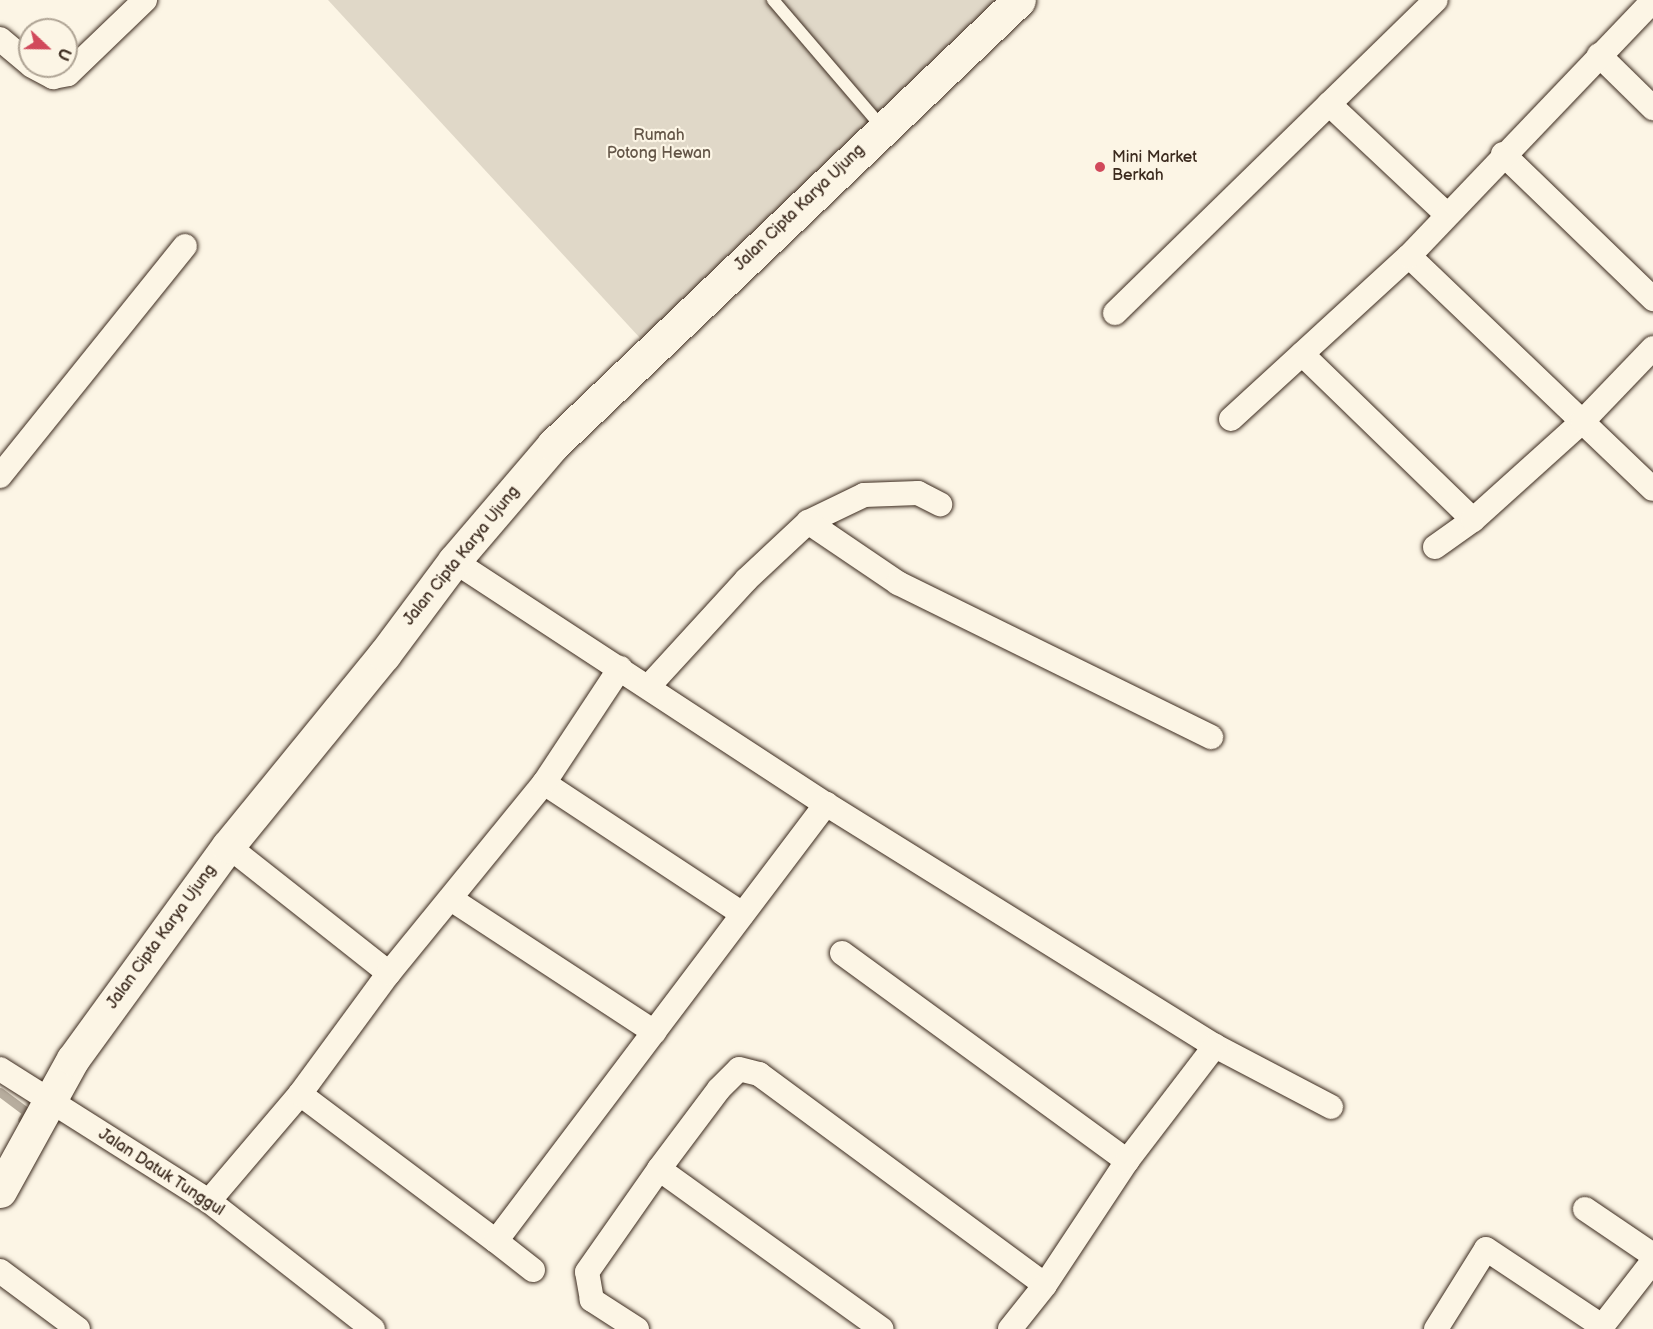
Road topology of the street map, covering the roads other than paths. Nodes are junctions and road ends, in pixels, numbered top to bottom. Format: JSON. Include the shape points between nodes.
{"nodes":[{"id":1,"x":145,"y":0,"type":"edge"},
{"id":2,"x":773,"y":0,"type":"edge"},
{"id":3,"x":1019,"y":0,"type":"edge"},
{"id":4,"x":1436,"y":0,"type":"edge"},
{"id":5,"x":1653,"y":1,"type":"edge"},
{"id":6,"x":0,"y":39,"type":"edge"},
{"id":7,"x":18,"y":54,"type":"edge"},
{"id":8,"x":1599,"y":55,"type":"junction"},
{"id":9,"x":78,"y":64,"type":"edge"},
{"id":10,"x":1329,"y":104,"type":"junction"},
{"id":11,"x":1653,"y":108,"type":"edge"},
{"id":12,"x":882,"y":128,"type":"junction"},
{"id":13,"x":1503,"y":154,"type":"junction"},
{"id":14,"x":1447,"y":215,"type":"junction"},
{"id":15,"x":184,"y":246,"type":"dead end"},
{"id":16,"x":1409,"y":256,"type":"junction"},
{"id":17,"x":1653,"y":299,"type":"edge"},
{"id":18,"x":1115,"y":313,"type":"dead end"},
{"id":19,"x":1653,"y":348,"type":"edge"},
{"id":20,"x":1302,"y":354,"type":"junction"},
{"id":21,"x":1231,"y":419,"type":"dead end"},
{"id":22,"x":1583,"y":421,"type":"junction"},
{"id":23,"x":0,"y":477,"type":"edge"},
{"id":24,"x":1653,"y":489,"type":"edge"},
{"id":25,"x":940,"y":504,"type":"dead end"},
{"id":26,"x":1473,"y":520,"type":"junction"},
{"id":27,"x":808,"y":522,"type":"junction"},
{"id":28,"x":1435,"y":547,"type":"dead end"},
{"id":29,"x":454,"y":561,"type":"junction"},
{"id":30,"x":620,"y":668,"type":"junction"},
{"id":31,"x":649,"y":686,"type":"junction"},
{"id":32,"x":1211,"y":737,"type":"dead end"},
{"id":33,"x":544,"y":783,"type":"junction"},
{"id":34,"x":826,"y":804,"type":"junction"},
{"id":35,"x":228,"y":846,"type":"junction"},
{"id":36,"x":451,"y":899,"type":"junction"},
{"id":37,"x":743,"y":914,"type":"junction"},
{"id":38,"x":843,"y":953,"type":"dead end"},
{"id":39,"x":389,"y":973,"type":"junction"},
{"id":40,"x":654,"y":1032,"type":"junction"},
{"id":41,"x":1215,"y":1046,"type":"junction"},
{"id":42,"x":0,"y":1069,"type":"edge"},
{"id":43,"x":300,"y":1094,"type":"junction"},
{"id":44,"x":51,"y":1104,"type":"junction"},
{"id":45,"x":1331,"y":1107,"type":"dead end"},
{"id":46,"x":1127,"y":1161,"type":"junction"},
{"id":47,"x":659,"y":1169,"type":"junction"},
{"id":48,"x":0,"y":1191,"type":"edge"},
{"id":49,"x":209,"y":1201,"type":"junction"},
{"id":50,"x":1586,"y":1209,"type":"dead end"},
{"id":51,"x":496,"y":1241,"type":"junction"},
{"id":52,"x":1653,"y":1255,"type":"edge"},
{"id":53,"x":1653,"y":1261,"type":"edge"},
{"id":54,"x":533,"y":1270,"type":"dead end"},
{"id":55,"x":0,"y":1271,"type":"edge"},
{"id":56,"x":1045,"y":1285,"type":"junction"},
{"id":57,"x":1601,"y":1327,"type":"edge"},
{"id":58,"x":78,"y":1329,"type":"edge"},
{"id":59,"x":373,"y":1329,"type":"edge"},
{"id":60,"x":637,"y":1329,"type":"edge"},
{"id":61,"x":882,"y":1329,"type":"edge"},
{"id":62,"x":1010,"y":1329,"type":"edge"},
{"id":63,"x":1436,"y":1329,"type":"edge"}],
"edges":[{"from":1,"to":9,"type":"street"},
{"from":2,"to":12,"type":"lane"},
{"from":3,"to":12,"type":"main road","name":"Jalan Cipta Karya Ujung"},
{"from":4,"to":10,"type":"street"},
{"from":5,"to":8,"type":"street"},
{"from":6,"to":7,"type":"street"},
{"from":8,"to":11,"type":"street"},
{"from":8,"to":13,"type":"street"},
{"from":10,"to":14,"type":"street"},
{"from":10,"to":18,"type":"street"},
{"from":12,"to":29,"type":"main road","name":"Jalan Cipta Karya Ujung","via":[[653,353],[553,445]]},
{"from":13,"to":14,"type":"street"},
{"from":13,"to":17,"type":"street"},
{"from":14,"to":16,"type":"street"},
{"from":15,"to":23,"type":"street"},
{"from":16,"to":20,"type":"street"},
{"from":16,"to":22,"type":"street"},
{"from":19,"to":22,"type":"street"},
{"from":20,"to":21,"type":"street"},
{"from":20,"to":26,"type":"street"},
{"from":22,"to":24,"type":"street"},
{"from":22,"to":26,"type":"street"},
{"from":25,"to":27,"type":"street","via":[[918,493],[864,495]]},
{"from":26,"to":28,"type":"street"},
{"from":27,"to":31,"type":"street","via":[[746,580]]},
{"from":27,"to":32,"type":"street","via":[[898,583]]},
{"from":29,"to":30,"type":"street"},
{"from":29,"to":35,"type":"main road","name":"Jalan Cipta Karya Ujung","via":[[384,655]]},
{"from":30,"to":31,"type":"street"},
{"from":30,"to":33,"type":"street"},
{"from":31,"to":34,"type":"street"},
{"from":33,"to":36,"type":"street"},
{"from":33,"to":37,"type":"street"},
{"from":34,"to":37,"type":"street"},
{"from":34,"to":41,"type":"street"},
{"from":35,"to":39,"type":"street"},
{"from":35,"to":44,"type":"main road","name":"Jalan Cipta Karya Ujung","via":[[73,1059]]},
{"from":36,"to":39,"type":"street"},
{"from":36,"to":40,"type":"street"},
{"from":37,"to":40,"type":"street"},
{"from":38,"to":46,"type":"street"},
{"from":39,"to":43,"type":"street"},
{"from":40,"to":51,"type":"street"},
{"from":41,"to":45,"type":"street"},
{"from":41,"to":46,"type":"street"},
{"from":42,"to":44,"type":"street","name":"Jalan Datuk Tunggul"},
{"from":43,"to":49,"type":"street"},
{"from":43,"to":51,"type":"street"},
{"from":44,"to":48,"type":"main road","name":"Jalan Cipta Karya Ujung"},
{"from":44,"to":49,"type":"street","name":"Jalan Datuk Tunggul"},
{"from":46,"to":56,"type":"street"},
{"from":47,"to":56,"type":"street","via":[[719,1089],[739,1069],[759,1074]]},
{"from":47,"to":60,"type":"street","via":[[587,1272],[592,1300]]},
{"from":47,"to":61,"type":"street"},
{"from":49,"to":59,"type":"street","name":"Jalan Datuk Tunggul"},
{"from":50,"to":52,"type":"street"},
{"from":51,"to":54,"type":"street"},
{"from":53,"to":57,"type":"street"},
{"from":55,"to":58,"type":"street"},
{"from":56,"to":62,"type":"street"},
{"from":57,"to":63,"type":"street","via":[[1486,1249]]}]}
